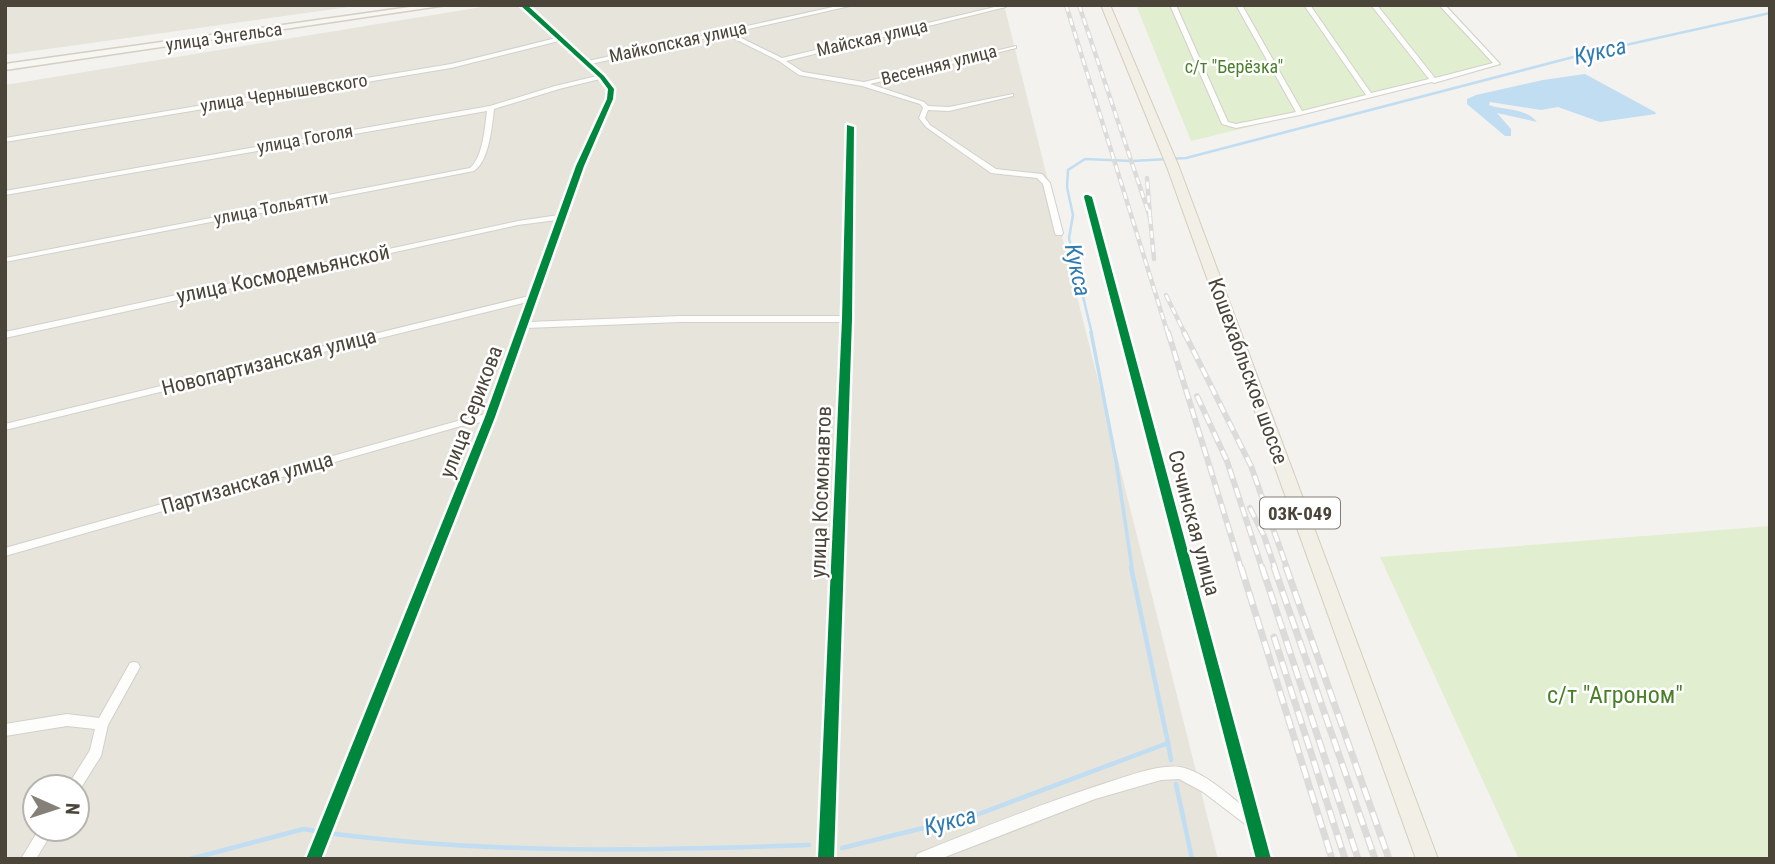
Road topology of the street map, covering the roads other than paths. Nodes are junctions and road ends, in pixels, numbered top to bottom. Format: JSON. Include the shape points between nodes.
{"nodes":[{"id":1,"x":443,"y":5,"type":"edge"},
{"id":2,"x":523,"y":5,"type":"edge"},
{"id":3,"x":851,"y":5,"type":"edge"},
{"id":4,"x":1105,"y":5,"type":"edge"},
{"id":5,"x":1172,"y":5,"type":"edge"},
{"id":6,"x":1239,"y":5,"type":"edge"},
{"id":7,"x":1307,"y":5,"type":"edge"},
{"id":8,"x":1374,"y":5,"type":"edge"},
{"id":9,"x":1442,"y":5,"type":"edge"},
{"id":10,"x":1003,"y":7,"type":"dead end"},
{"id":11,"x":724,"y":32,"type":"junction"},
{"id":12,"x":561,"y":39,"type":"junction"},
{"id":13,"x":1014,"y":47,"type":"dead end"},
{"id":14,"x":781,"y":60,"type":"junction"},
{"id":15,"x":587,"y":63,"type":"junction"},
{"id":16,"x":5,"y":67,"type":"edge"},
{"id":17,"x":602,"y":77,"type":"junction"},
{"id":18,"x":1434,"y":80,"type":"junction"},
{"id":19,"x":863,"y":84,"type":"junction"},
{"id":20,"x":1011,"y":94,"type":"dead end"},
{"id":21,"x":1370,"y":96,"type":"junction"},
{"id":22,"x":491,"y":108,"type":"junction"},
{"id":23,"x":926,"y":108,"type":"junction"},
{"id":24,"x":1300,"y":113,"type":"junction"},
{"id":25,"x":850,"y":127,"type":"dead end"},
{"id":26,"x":5,"y":140,"type":"edge"},
{"id":27,"x":5,"y":193,"type":"edge"},
{"id":28,"x":1088,"y":197,"type":"dead end"},
{"id":29,"x":562,"y":217,"type":"junction"},
{"id":30,"x":1059,"y":233,"type":"dead end"},
{"id":31,"x":5,"y":260,"type":"edge"},
{"id":32,"x":533,"y":298,"type":"junction"},
{"id":33,"x":847,"y":318,"type":"junction"},
{"id":34,"x":525,"y":325,"type":"junction"},
{"id":35,"x":5,"y":335,"type":"edge"},
{"id":36,"x":490,"y":417,"type":"junction"},
{"id":37,"x":5,"y":427,"type":"edge"},
{"id":38,"x":5,"y":552,"type":"edge"},
{"id":39,"x":134,"y":667,"type":"dead end"},
{"id":40,"x":102,"y":724,"type":"junction"},
{"id":41,"x":5,"y":730,"type":"edge"},
{"id":42,"x":83,"y":773,"type":"edge"},
{"id":43,"x":1255,"y":824,"type":"junction"},
{"id":44,"x":38,"y":843,"type":"edge"},
{"id":45,"x":315,"y":853,"type":"edge"},
{"id":46,"x":28,"y":859,"type":"edge"},
{"id":47,"x":826,"y":859,"type":"edge"},
{"id":48,"x":922,"y":859,"type":"edge"},
{"id":49,"x":1264,"y":859,"type":"edge"},
{"id":50,"x":1427,"y":859,"type":"edge"}],
"edges":[{"from":1,"to":16,"type":"street","name":"улица Энгельса"},
{"from":2,"to":12,"type":"street"},
{"from":3,"to":11,"type":"street","name":"Майкопская улица"},
{"from":4,"to":50,"type":"main road","name":"Кошехабльское шоссе","number":"03К-049","via":[[1170,159]]},
{"from":5,"to":24,"type":"street","via":[[1225,124],[1245,125]]},
{"from":6,"to":24,"type":"street"},
{"from":7,"to":21,"type":"street"},
{"from":8,"to":18,"type":"street"},
{"from":9,"to":18,"type":"street","via":[[1497,64]]},
{"from":10,"to":14,"type":"street","name":"Майская улица"},
{"from":11,"to":14,"type":"street"},
{"from":11,"to":15,"type":"street","name":"Майкопская улица"},
{"from":12,"to":15,"type":"street"},
{"from":12,"to":26,"type":"street","name":"улица Чернышевского","via":[[452,66]]},
{"from":13,"to":19,"type":"street","name":"Весенняя улица"},
{"from":14,"to":19,"type":"street","via":[[801,74]]},
{"from":15,"to":17,"type":"street"},
{"from":17,"to":22,"type":"street","name":"улица Гоголя"},
{"from":17,"to":29,"type":"street","name":"улица Серикова","via":[[611,89],[610,99]]},
{"from":18,"to":21,"type":"street"},
{"from":19,"to":23,"type":"street","via":[[912,98]]},
{"from":20,"to":23,"type":"street","via":[[949,109]]},
{"from":21,"to":24,"type":"street"},
{"from":22,"to":27,"type":"street","name":"улица Гоголя"},
{"from":22,"to":31,"type":"street","name":"улица Тольятти","via":[[490,128],[475,168]]},
{"from":23,"to":30,"type":"street","via":[[922,118],[928,126],[983,166],[1039,176],[1046,183]]},
{"from":25,"to":33,"type":"street","name":"улица Космонавтов"},
{"from":28,"to":43,"type":"street","name":"Сочинская улица"},
{"from":29,"to":32,"type":"street","name":"улица Серикова"},
{"from":29,"to":35,"type":"street","name":"улица Космодемьянской"},
{"from":32,"to":34,"type":"street","name":"улица Серикова"},
{"from":32,"to":37,"type":"street","name":"Новопартизанская улица"},
{"from":33,"to":34,"type":"street"},
{"from":33,"to":47,"type":"street","name":"улица Космонавтов"},
{"from":34,"to":36,"type":"street","name":"улица Серикова"},
{"from":36,"to":38,"type":"street","name":"Партизанская улица"},
{"from":36,"to":45,"type":"street","name":"улица Серикова"},
{"from":39,"to":40,"type":"street"},
{"from":40,"to":41,"type":"street","via":[[67,720]]},
{"from":40,"to":42,"type":"street","via":[[96,752]]},
{"from":43,"to":48,"type":"street","via":[[1178,772],[1130,781]]},
{"from":43,"to":49,"type":"street","name":"Сочинская улица"},
{"from":44,"to":46,"type":"street"}]}
